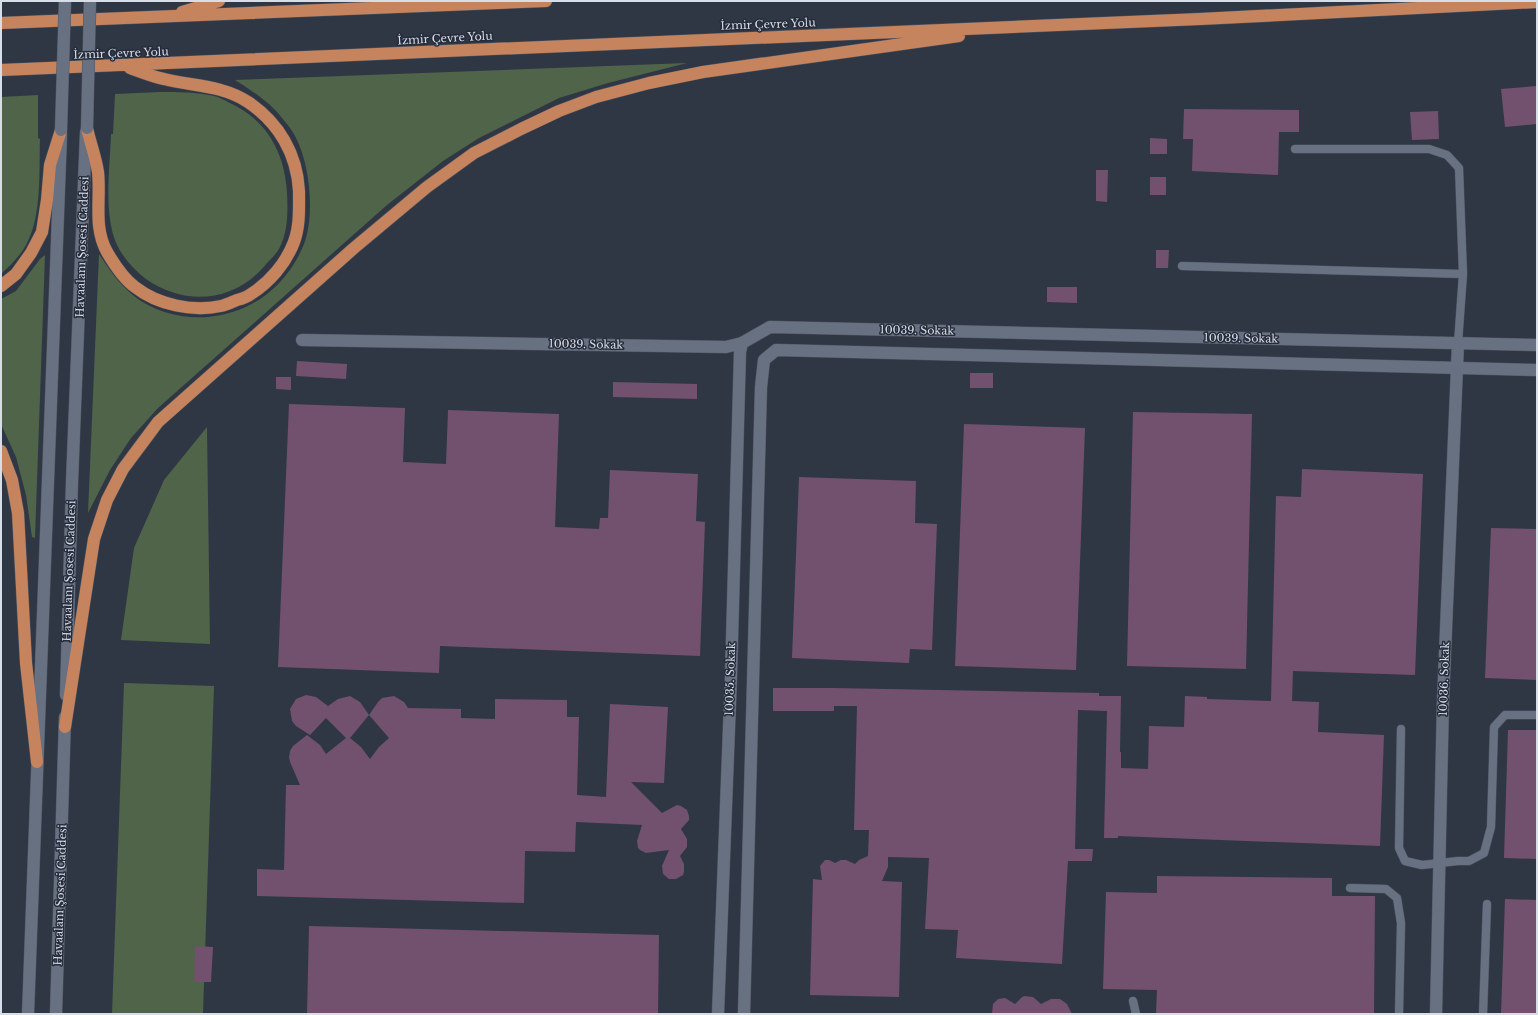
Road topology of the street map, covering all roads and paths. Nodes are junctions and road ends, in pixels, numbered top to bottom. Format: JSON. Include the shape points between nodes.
{"nodes":[{"id":1,"x":65,"y":1,"type":"edge"},
{"id":2,"x":90,"y":1,"type":"edge"},
{"id":3,"x":219,"y":1,"type":"edge"},
{"id":4,"x":546,"y":1,"type":"edge"},
{"id":5,"x":1537,"y":2,"type":"edge"},
{"id":6,"x":163,"y":18,"type":"junction"},
{"id":7,"x":1,"y":24,"type":"edge"},
{"id":8,"x":1039,"y":26,"type":"junction"},
{"id":9,"x":123,"y":66,"type":"junction"},
{"id":10,"x":1,"y":70,"type":"edge"},
{"id":11,"x":87,"y":128,"type":"junction"},
{"id":12,"x":61,"y":130,"type":"junction"},
{"id":13,"x":1295,"y":149,"type":"dead end"},
{"id":14,"x":1182,"y":266,"type":"dead end"},
{"id":15,"x":1463,"y":274,"type":"junction"},
{"id":16,"x":1,"y":286,"type":"edge"},
{"id":17,"x":302,"y":340,"type":"dead end"},
{"id":18,"x":1458,"y":343,"type":"junction"},
{"id":19,"x":742,"y":344,"type":"junction"},
{"id":20,"x":1537,"y":345,"type":"edge"},
{"id":21,"x":1457,"y":368,"type":"junction"},
{"id":22,"x":1537,"y":370,"type":"edge"},
{"id":23,"x":1,"y":451,"type":"edge"},
{"id":24,"x":1537,"y":715,"type":"edge"},
{"id":25,"x":65,"y":727,"type":"junction"},
{"id":26,"x":1402,"y":729,"type":"dead end"},
{"id":27,"x":37,"y":762,"type":"junction"},
{"id":28,"x":1439,"y":863,"type":"junction"},
{"id":29,"x":1350,"y":888,"type":"dead end"},
{"id":30,"x":1487,"y":904,"type":"dead end"},
{"id":31,"x":1133,"y":1001,"type":"dead end"},
{"id":32,"x":28,"y":1014,"type":"edge"},
{"id":33,"x":56,"y":1014,"type":"edge"},
{"id":34,"x":718,"y":1014,"type":"edge"},
{"id":35,"x":744,"y":1014,"type":"edge"},
{"id":36,"x":1136,"y":1014,"type":"edge"},
{"id":37,"x":1400,"y":1014,"type":"edge"},
{"id":38,"x":1436,"y":1014,"type":"edge"},
{"id":39,"x":1483,"y":1014,"type":"edge"}],
"edges":[{"from":1,"to":12,"type":"street","bridge":true},
{"from":2,"to":11,"type":"street","name":"Havaalanı Şosesi Caddesi","bridge":true},
{"from":3,"to":6,"type":"highway"},
{"from":4,"to":6,"type":"highway"},
{"from":5,"to":8,"type":"highway","name":"İzmir Çevre Yolu"},
{"from":6,"to":7,"type":"highway"},
{"from":8,"to":9,"type":"highway","name":"İzmir Çevre Yolu"},
{"from":8,"to":25,"type":"highway","via":[[815,55],[702,72],[649,83],[596,97],[559,111],[474,153],[427,187],[354,248],[158,422],[138,447],[107,500],[94,539]]},
{"from":9,"to":10,"type":"highway","name":"İzmir Çevre Yolu"},
{"from":9,"to":11,"type":"highway","via":[[164,80],[218,89],[247,102],[281,134],[292,154],[298,179],[299,208],[294,242],[284,262],[271,278],[250,295],[221,306],[176,306],[155,299],[135,287],[106,250],[98,224],[98,172]]},
{"from":11,"to":25,"type":"street","name":"Havaalanı Şosesi Caddesi"},
{"from":12,"to":16,"type":"highway","via":[[50,165],[42,232],[16,274]]},
{"from":12,"to":27,"type":"street"},
{"from":13,"to":15,"type":"lane","via":[[1429,149],[1447,155],[1459,168]]},
{"from":14,"to":15,"type":"lane"},
{"from":15,"to":18,"type":"lane"},
{"from":17,"to":19,"type":"street","name":"10039. Sokak","via":[[726,346]]},
{"from":18,"to":19,"type":"street","name":"10039. Sokak","via":[[770,327]]},
{"from":18,"to":20,"type":"street","name":"10039. Sokak"},
{"from":18,"to":21,"type":"street","name":"10036. Sokak"},
{"from":19,"to":34,"type":"street","name":"10035. Sokak"},
{"from":21,"to":22,"type":"street"},
{"from":21,"to":28,"type":"street","name":"10036. Sokak"},
{"from":21,"to":35,"type":"street","name":"10035. Sokak","via":[[776,350],[764,360],[760,387]]},
{"from":23,"to":27,"type":"highway","via":[[12,480],[18,513],[26,663]]},
{"from":24,"to":28,"type":"lane","via":[[1505,715],[1494,727],[1491,827],[1484,854],[1469,861]]},
{"from":25,"to":33,"type":"street","name":"Havaalanı Şosesi Caddesi"},
{"from":26,"to":28,"type":"lane","via":[[1399,848],[1405,861],[1422,865]]},
{"from":27,"to":32,"type":"street"},
{"from":28,"to":38,"type":"street","name":"10036. Sokak"},
{"from":29,"to":37,"type":"lane","via":[[1386,888],[1397,898],[1401,923]]},
{"from":30,"to":39,"type":"lane"},
{"from":31,"to":36,"type":"lane"}]}
